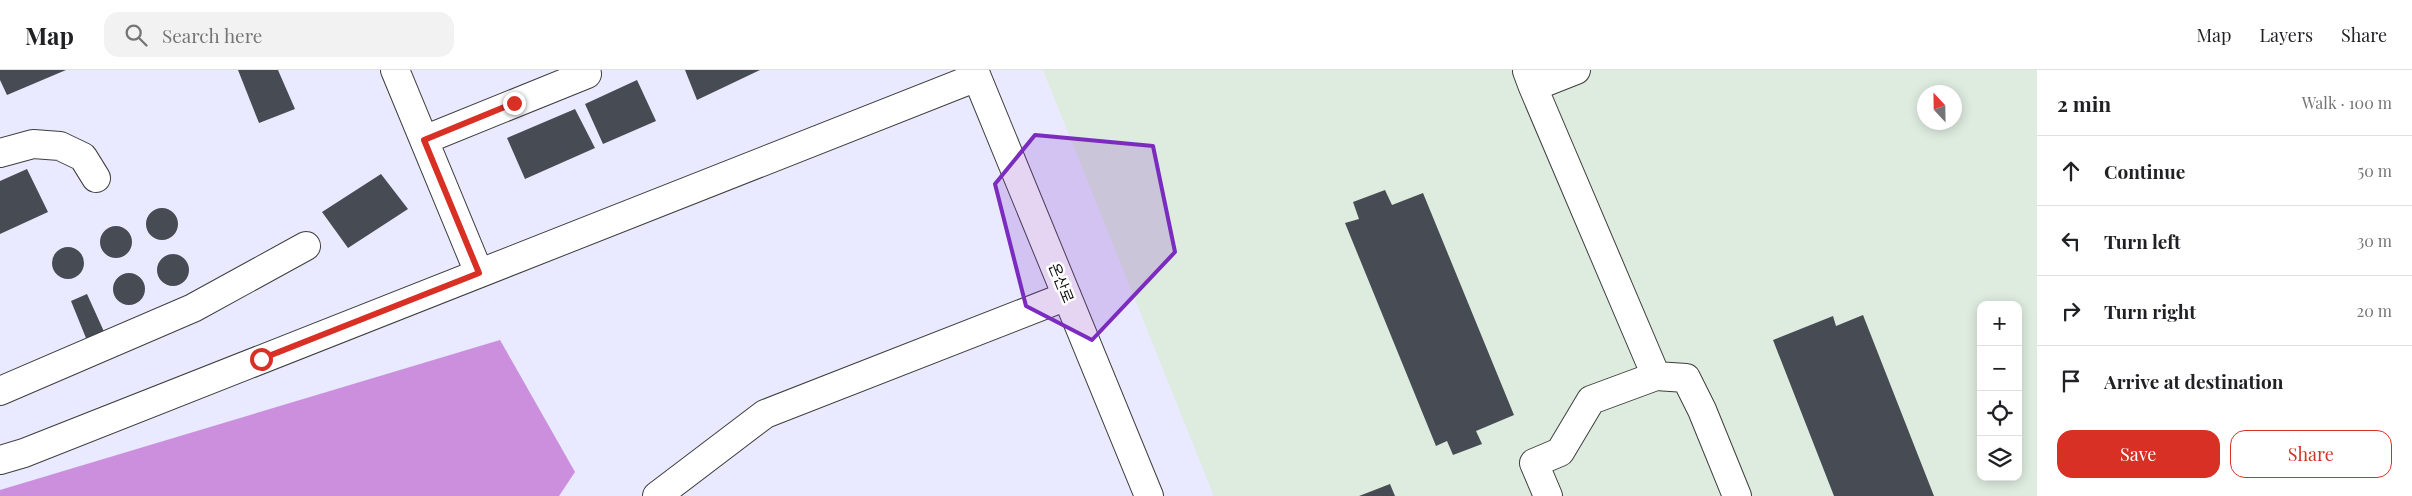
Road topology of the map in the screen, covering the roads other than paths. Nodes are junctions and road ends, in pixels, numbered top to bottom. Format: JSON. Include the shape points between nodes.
{"nodes":[{"id":1,"x":395,"y":70,"type":"edge"},
{"id":2,"x":1576,"y":70,"type":"edge"},
{"id":3,"x":587,"y":74,"type":"dead end"},
{"id":4,"x":976,"y":74,"type":"edge"},
{"id":5,"x":1530,"y":79,"type":"edge"},
{"id":6,"x":424,"y":140,"type":"junction"},
{"id":7,"x":0,"y":153,"type":"edge"},
{"id":8,"x":96,"y":178,"type":"dead end"},
{"id":9,"x":306,"y":246,"type":"dead end"},
{"id":10,"x":479,"y":273,"type":"junction"},
{"id":11,"x":1067,"y":296,"type":"junction"},
{"id":12,"x":1656,"y":376,"type":"junction"},
{"id":13,"x":0,"y":391,"type":"edge"},
{"id":14,"x":0,"y":460,"type":"edge"},
{"id":15,"x":657,"y":496,"type":"edge"},
{"id":16,"x":1149,"y":496,"type":"edge"},
{"id":17,"x":1548,"y":496,"type":"edge"},
{"id":18,"x":1737,"y":496,"type":"edge"}],
"edges":[{"from":1,"to":6,"type":"street"},
{"from":2,"to":5,"type":"street"},
{"from":3,"to":6,"type":"street"},
{"from":4,"to":10,"type":"street"},
{"from":4,"to":11,"type":"street","name":"온산로"},
{"from":5,"to":12,"type":"street"},
{"from":6,"to":10,"type":"street"},
{"from":7,"to":8,"type":"street","via":[[34,144],[60,146],[82,157]]},
{"from":9,"to":13,"type":"street","via":[[194,308]]},
{"from":10,"to":14,"type":"street"},
{"from":11,"to":15,"type":"street","via":[[765,414]]},
{"from":11,"to":16,"type":"street","name":"온산로"},
{"from":12,"to":17,"type":"street","via":[[1591,400],[1560,452],[1534,463]]},
{"from":12,"to":18,"type":"street","via":[[1686,378]]}]}
